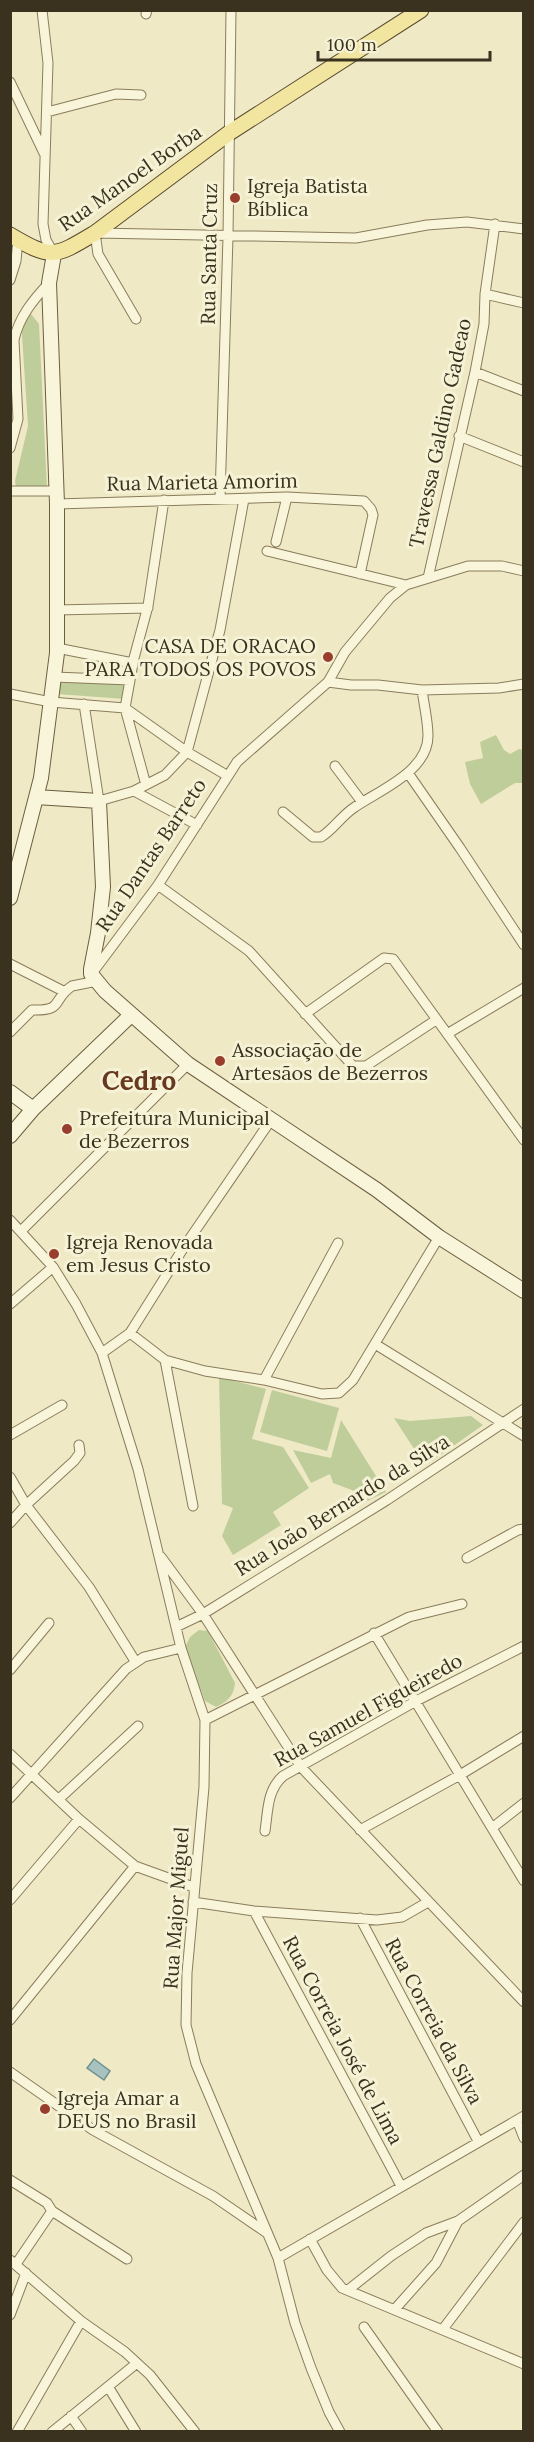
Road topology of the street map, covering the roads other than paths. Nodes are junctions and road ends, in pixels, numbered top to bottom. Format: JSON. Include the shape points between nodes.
{"nodes":[{"id":1,"x":42,"y":10,"type":"edge"},
{"id":2,"x":231,"y":10,"type":"edge"},
{"id":3,"x":421,"y":10,"type":"edge"},
{"id":4,"x":10,"y":82,"type":"edge"},
{"id":5,"x":141,"y":95,"type":"dead end"},
{"id":6,"x":47,"y":112,"type":"junction"},
{"id":7,"x":229,"y":133,"type":"junction"},
{"id":8,"x":45,"y":155,"type":"junction"},
{"id":9,"x":495,"y":224,"type":"junction"},
{"id":10,"x":524,"y":229,"type":"edge"},
{"id":11,"x":95,"y":233,"type":"junction"},
{"id":12,"x":14,"y":237,"type":"edge"},
{"id":13,"x":228,"y":237,"type":"junction"},
{"id":14,"x":54,"y":254,"type":"junction"},
{"id":15,"x":10,"y":280,"type":"edge"},
{"id":16,"x":49,"y":283,"type":"junction"},
{"id":17,"x":485,"y":294,"type":"junction"},
{"id":18,"x":524,"y":303,"type":"edge"},
{"id":19,"x":136,"y":319,"type":"dead end"},
{"id":20,"x":475,"y":372,"type":"junction"},
{"id":21,"x":524,"y":391,"type":"edge"},
{"id":22,"x":459,"y":436,"type":"junction"},
{"id":23,"x":10,"y":448,"type":"edge"},
{"id":24,"x":521,"y":458,"type":"edge"},
{"id":25,"x":10,"y":491,"type":"edge"},
{"id":26,"x":57,"y":497,"type":"junction"},
{"id":27,"x":287,"y":497,"type":"junction"},
{"id":28,"x":220,"y":498,"type":"junction"},
{"id":29,"x":244,"y":499,"type":"junction"},
{"id":30,"x":164,"y":500,"type":"junction"},
{"id":31,"x":276,"y":542,"type":"dead end"},
{"id":32,"x":267,"y":551,"type":"dead end"},
{"id":33,"x":524,"y":571,"type":"edge"},
{"id":34,"x":360,"y":574,"type":"junction"},
{"id":35,"x":428,"y":578,"type":"junction"},
{"id":36,"x":406,"y":585,"type":"junction"},
{"id":37,"x":148,"y":608,"type":"junction"},
{"id":38,"x":56,"y":610,"type":"junction"},
{"id":39,"x":57,"y":648,"type":"junction"},
{"id":40,"x":133,"y":663,"type":"junction"},
{"id":41,"x":54,"y":677,"type":"junction"},
{"id":42,"x":130,"y":680,"type":"junction"},
{"id":43,"x":328,"y":682,"type":"junction"},
{"id":44,"x":524,"y":684,"type":"edge"},
{"id":45,"x":422,"y":690,"type":"junction"},
{"id":46,"x":10,"y":694,"type":"edge"},
{"id":47,"x":51,"y":702,"type":"junction"},
{"id":48,"x":84,"y":704,"type":"junction"},
{"id":49,"x":125,"y":708,"type":"junction"},
{"id":50,"x":187,"y":752,"type":"junction"},
{"id":51,"x":335,"y":766,"type":"dead end"},
{"id":52,"x":408,"y":773,"type":"junction"},
{"id":53,"x":228,"y":776,"type":"junction"},
{"id":54,"x":146,"y":785,"type":"junction"},
{"id":55,"x":134,"y":791,"type":"junction"},
{"id":56,"x":36,"y":797,"type":"junction"},
{"id":57,"x":99,"y":801,"type":"junction"},
{"id":58,"x":362,"y":802,"type":"junction"},
{"id":59,"x":284,"y":812,"type":"dead end"},
{"id":60,"x":197,"y":825,"type":"junction"},
{"id":61,"x":158,"y":885,"type":"junction"},
{"id":62,"x":10,"y":898,"type":"edge"},
{"id":63,"x":524,"y":945,"type":"edge"},
{"id":64,"x":10,"y":964,"type":"edge"},
{"id":65,"x":94,"y":977,"type":"junction"},
{"id":66,"x":524,"y":988,"type":"edge"},
{"id":67,"x":65,"y":992,"type":"junction"},
{"id":68,"x":305,"y":1014,"type":"junction"},
{"id":69,"x":132,"y":1015,"type":"junction"},
{"id":70,"x":436,"y":1020,"type":"junction"},
{"id":71,"x":10,"y":1032,"type":"edge"},
{"id":72,"x":447,"y":1034,"type":"junction"},
{"id":73,"x":188,"y":1064,"type":"junction"},
{"id":74,"x":10,"y":1092,"type":"edge"},
{"id":75,"x":33,"y":1110,"type":"junction"},
{"id":76,"x":271,"y":1120,"type":"junction"},
{"id":77,"x":524,"y":1122,"type":"edge"},
{"id":78,"x":515,"y":1128,"type":"junction"},
{"id":79,"x":10,"y":1136,"type":"edge"},
{"id":80,"x":524,"y":1140,"type":"edge"},
{"id":81,"x":10,"y":1221,"type":"edge"},
{"id":82,"x":21,"y":1231,"type":"junction"},
{"id":83,"x":439,"y":1237,"type":"junction"},
{"id":84,"x":338,"y":1243,"type":"dead end"},
{"id":85,"x":53,"y":1267,"type":"junction"},
{"id":86,"x":524,"y":1291,"type":"edge"},
{"id":87,"x":10,"y":1304,"type":"edge"},
{"id":88,"x":130,"y":1333,"type":"junction"},
{"id":89,"x":375,"y":1344,"type":"junction"},
{"id":90,"x":102,"y":1353,"type":"junction"},
{"id":91,"x":165,"y":1360,"type":"junction"},
{"id":92,"x":264,"y":1380,"type":"junction"},
{"id":93,"x":62,"y":1406,"type":"dead end"},
{"id":94,"x":524,"y":1409,"type":"edge"},
{"id":95,"x":503,"y":1424,"type":"junction"},
{"id":96,"x":10,"y":1435,"type":"edge"},
{"id":97,"x":524,"y":1436,"type":"edge"},
{"id":98,"x":79,"y":1445,"type":"dead end"},
{"id":99,"x":10,"y":1477,"type":"edge"},
{"id":100,"x":26,"y":1505,"type":"junction"},
{"id":101,"x":193,"y":1506,"type":"dead end"},
{"id":102,"x":10,"y":1523,"type":"edge"},
{"id":103,"x":524,"y":1529,"type":"edge"},
{"id":104,"x":156,"y":1551,"type":"junction"},
{"id":105,"x":467,"y":1558,"type":"dead end"},
{"id":106,"x":462,"y":1604,"type":"dead end"},
{"id":107,"x":203,"y":1614,"type":"junction"},
{"id":108,"x":49,"y":1623,"type":"dead end"},
{"id":109,"x":176,"y":1627,"type":"junction"},
{"id":110,"x":374,"y":1633,"type":"junction"},
{"id":111,"x":524,"y":1646,"type":"edge"},
{"id":112,"x":181,"y":1648,"type":"junction"},
{"id":113,"x":135,"y":1661,"type":"junction"},
{"id":114,"x":10,"y":1670,"type":"edge"},
{"id":115,"x":255,"y":1696,"type":"junction"},
{"id":116,"x":416,"y":1701,"type":"junction"},
{"id":117,"x":206,"y":1720,"type":"junction"},
{"id":118,"x":138,"y":1726,"type":"dead end"},
{"id":119,"x":524,"y":1736,"type":"edge"},
{"id":120,"x":10,"y":1754,"type":"edge"},
{"id":121,"x":301,"y":1767,"type":"junction"},
{"id":122,"x":33,"y":1775,"type":"junction"},
{"id":123,"x":460,"y":1775,"type":"junction"},
{"id":124,"x":10,"y":1798,"type":"edge"},
{"id":125,"x":59,"y":1799,"type":"junction"},
{"id":126,"x":524,"y":1803,"type":"edge"},
{"id":127,"x":79,"y":1819,"type":"junction"},
{"id":128,"x":492,"y":1828,"type":"junction"},
{"id":129,"x":360,"y":1830,"type":"junction"},
{"id":130,"x":265,"y":1831,"type":"dead end"},
{"id":131,"x":135,"y":1866,"type":"junction"},
{"id":132,"x":524,"y":1881,"type":"edge"},
{"id":133,"x":193,"y":1887,"type":"junction"},
{"id":134,"x":10,"y":1900,"type":"edge"},
{"id":135,"x":193,"y":1902,"type":"junction"},
{"id":136,"x":428,"y":1902,"type":"junction"},
{"id":137,"x":254,"y":1911,"type":"junction"},
{"id":138,"x":360,"y":1918,"type":"junction"},
{"id":139,"x":524,"y":2002,"type":"edge"},
{"id":140,"x":10,"y":2020,"type":"edge"},
{"id":141,"x":10,"y":2072,"type":"edge"},
{"id":142,"x":520,"y":2118,"type":"edge"},
{"id":143,"x":524,"y":2138,"type":"edge"},
{"id":144,"x":478,"y":2141,"type":"junction"},
{"id":145,"x":524,"y":2175,"type":"edge"},
{"id":146,"x":10,"y":2180,"type":"edge"},
{"id":147,"x":401,"y":2186,"type":"junction"},
{"id":148,"x":52,"y":2211,"type":"junction"},
{"id":149,"x":458,"y":2221,"type":"junction"},
{"id":150,"x":524,"y":2222,"type":"edge"},
{"id":151,"x":267,"y":2233,"type":"junction"},
{"id":152,"x":310,"y":2239,"type":"junction"},
{"id":153,"x":278,"y":2258,"type":"junction"},
{"id":154,"x":127,"y":2259,"type":"dead end"},
{"id":155,"x":13,"y":2262,"type":"edge"},
{"id":156,"x":26,"y":2273,"type":"junction"},
{"id":157,"x":348,"y":2290,"type":"junction"},
{"id":158,"x":395,"y":2309,"type":"junction"},
{"id":159,"x":10,"y":2314,"type":"edge"},
{"id":160,"x":81,"y":2321,"type":"junction"},
{"id":161,"x":364,"y":2327,"type":"dead end"},
{"id":162,"x":443,"y":2329,"type":"junction"},
{"id":163,"x":137,"y":2363,"type":"junction"},
{"id":164,"x":524,"y":2364,"type":"edge"},
{"id":165,"x":109,"y":2388,"type":"junction"},
{"id":166,"x":71,"y":2416,"type":"junction"},
{"id":167,"x":17,"y":2432,"type":"edge"},
{"id":168,"x":52,"y":2432,"type":"edge"},
{"id":169,"x":82,"y":2432,"type":"edge"},
{"id":170,"x":136,"y":2432,"type":"edge"},
{"id":171,"x":195,"y":2432,"type":"edge"},
{"id":172,"x":340,"y":2432,"type":"edge"},
{"id":173,"x":438,"y":2432,"type":"edge"}],
"edges":[{"from":1,"to":6,"type":"street","via":[[48,63]]},
{"from":2,"to":7,"type":"street","name":"Rua Santa Cruz"},
{"from":3,"to":7,"type":"main road","name":"Rua Manoel Borba"},
{"from":4,"to":8,"type":"street"},
{"from":5,"to":6,"type":"street","via":[[116,94]]},
{"from":6,"to":8,"type":"street"},
{"from":7,"to":11,"type":"main road","name":"Rua Manoel Borba"},
{"from":7,"to":13,"type":"street","name":"Rua Santa Cruz"},
{"from":8,"to":14,"type":"street","via":[[43,224]]},
{"from":9,"to":10,"type":"street"},
{"from":9,"to":13,"type":"street","via":[[427,225],[356,238]]},
{"from":9,"to":17,"type":"street","name":"Travessa Galdino Gadeao"},
{"from":11,"to":13,"type":"street"},
{"from":11,"to":14,"type":"main road","name":"Rua Manoel Borba"},
{"from":11,"to":19,"type":"street","via":[[98,254]]},
{"from":12,"to":14,"type":"main road","via":[[32,248]]},
{"from":12,"to":15,"type":"street","via":[[16,261]]},
{"from":13,"to":28,"type":"street","name":"Rua Santa Cruz"},
{"from":14,"to":16,"type":"main road"},
{"from":16,"to":23,"type":"street","via":[[21,318],[14,340],[18,419]]},
{"from":16,"to":26,"type":"main road"},
{"from":17,"to":18,"type":"street"},
{"from":17,"to":20,"type":"street","name":"Travessa Galdino Gadeao"},
{"from":20,"to":21,"type":"street"},
{"from":20,"to":22,"type":"street","name":"Travessa Galdino Gadeao"},
{"from":22,"to":24,"type":"street"},
{"from":22,"to":35,"type":"street","name":"Travessa Galdino Gadeao"},
{"from":25,"to":26,"type":"street","name":"Rua Marieta Amorim"},
{"from":26,"to":30,"type":"street","name":"Rua Marieta Amorim"},
{"from":26,"to":38,"type":"main road"},
{"from":27,"to":29,"type":"street","name":"Rua Marieta Amorim"},
{"from":27,"to":31,"type":"street"},
{"from":27,"to":34,"type":"street","name":"Rua Marieta Amorim","via":[[347,499],[368,504],[372,515]]},
{"from":28,"to":29,"type":"street","name":"Rua Marieta Amorim"},
{"from":28,"to":30,"type":"street","name":"Rua Marieta Amorim"},
{"from":29,"to":50,"type":"street","via":[[220,630]]},
{"from":30,"to":37,"type":"street"},
{"from":32,"to":34,"type":"street"},
{"from":33,"to":35,"type":"street","via":[[502,566],[468,566]]},
{"from":34,"to":36,"type":"street"},
{"from":35,"to":36,"type":"street"},
{"from":36,"to":43,"type":"street","via":[[345,652]]},
{"from":37,"to":38,"type":"street"},
{"from":37,"to":40,"type":"street"},
{"from":38,"to":39,"type":"main road"},
{"from":39,"to":40,"type":"street"},
{"from":39,"to":41,"type":"main road"},
{"from":40,"to":42,"type":"street"},
{"from":41,"to":42,"type":"street"},
{"from":41,"to":47,"type":"main road"},
{"from":42,"to":49,"type":"street"},
{"from":43,"to":45,"type":"street"},
{"from":43,"to":53,"type":"street","via":[[237,762]]},
{"from":44,"to":45,"type":"street"},
{"from":45,"to":52,"type":"street","via":[[427,746]]},
{"from":46,"to":47,"type":"street","name":"Rua Dantas Barreto"},
{"from":47,"to":48,"type":"street","name":"Rua Dantas Barreto"},
{"from":47,"to":56,"type":"main road"},
{"from":48,"to":49,"type":"street","name":"Rua Dantas Barreto"},
{"from":48,"to":57,"type":"street"},
{"from":49,"to":50,"type":"street","name":"Rua Dantas Barreto"},
{"from":49,"to":54,"type":"street"},
{"from":50,"to":53,"type":"street","name":"Rua Dantas Barreto"},
{"from":50,"to":54,"type":"street","via":[[165,775]]},
{"from":51,"to":58,"type":"street"},
{"from":52,"to":58,"type":"street"},
{"from":52,"to":63,"type":"street"},
{"from":53,"to":60,"type":"street","name":"Rua Dantas Barreto"},
{"from":54,"to":55,"type":"street"},
{"from":55,"to":57,"type":"street"},
{"from":55,"to":60,"type":"street"},
{"from":56,"to":57,"type":"main road"},
{"from":56,"to":62,"type":"main road"},
{"from":57,"to":65,"type":"main road","name":"Rua Dantas Barreto","via":[[104,888]]},
{"from":58,"to":59,"type":"street","via":[[318,838]]},
{"from":60,"to":61,"type":"street","name":"Rua Dantas Barreto"},
{"from":61,"to":65,"type":"street","name":"Rua Dantas Barreto"},
{"from":61,"to":68,"type":"street","via":[[249,951]]},
{"from":64,"to":67,"type":"street"},
{"from":65,"to":67,"type":"street"},
{"from":65,"to":69,"type":"main road"},
{"from":66,"to":72,"type":"street"},
{"from":67,"to":71,"type":"street","via":[[55,1007],[49,1011],[32,1010]]},
{"from":68,"to":70,"type":"street","via":[[348,1062],[361,1067]]},
{"from":68,"to":70,"type":"street","via":[[384,958],[393,959],[402,968]]},
{"from":69,"to":73,"type":"main road"},
{"from":69,"to":75,"type":"main road"},
{"from":70,"to":72,"type":"street"},
{"from":72,"to":78,"type":"street"},
{"from":73,"to":76,"type":"main road"},
{"from":73,"to":82,"type":"street"},
{"from":74,"to":75,"type":"main road"},
{"from":75,"to":79,"type":"main road"},
{"from":76,"to":83,"type":"main road"},
{"from":76,"to":88,"type":"street"},
{"from":77,"to":78,"type":"street"},
{"from":78,"to":80,"type":"street"},
{"from":81,"to":82,"type":"street","name":"Rua Major Miguel"},
{"from":82,"to":85,"type":"street","name":"Rua Major Miguel"},
{"from":83,"to":86,"type":"main road"},
{"from":83,"to":89,"type":"street"},
{"from":84,"to":92,"type":"street"},
{"from":85,"to":87,"type":"street"},
{"from":85,"to":90,"type":"street","name":"Rua Major Miguel"},
{"from":88,"to":90,"type":"street"},
{"from":88,"to":91,"type":"street"},
{"from":89,"to":92,"type":"street","via":[[353,1380],[339,1394],[322,1394]]},
{"from":89,"to":95,"type":"street"},
{"from":90,"to":104,"type":"street","name":"Rua Major Miguel","via":[[138,1469]]},
{"from":91,"to":92,"type":"street"},
{"from":91,"to":101,"type":"street"},
{"from":93,"to":96,"type":"street"},
{"from":94,"to":95,"type":"street","name":"Rua João Bernardo da Silva"},
{"from":95,"to":97,"type":"street"},
{"from":95,"to":107,"type":"street","name":"Rua João Bernardo da Silva"},
{"from":98,"to":100,"type":"street","via":[[80,1453],[74,1461]]},
{"from":99,"to":100,"type":"street"},
{"from":100,"to":102,"type":"street"},
{"from":100,"to":113,"type":"street","via":[[89,1587]]},
{"from":103,"to":105,"type":"street"},
{"from":104,"to":107,"type":"street"},
{"from":104,"to":109,"type":"street","name":"Rua Major Miguel"},
{"from":106,"to":110,"type":"street","via":[[409,1617]]},
{"from":107,"to":109,"type":"street","name":"Rua João Bernardo da Silva"},
{"from":107,"to":115,"type":"street"},
{"from":108,"to":114,"type":"street"},
{"from":109,"to":112,"type":"street","name":"Rua Major Miguel"},
{"from":110,"to":115,"type":"street"},
{"from":110,"to":116,"type":"street"},
{"from":111,"to":116,"type":"street","name":"Rua Samuel Figueiredo"},
{"from":112,"to":113,"type":"street"},
{"from":112,"to":117,"type":"street","name":"Rua Major Miguel"},
{"from":113,"to":122,"type":"street"},
{"from":115,"to":117,"type":"street"},
{"from":115,"to":121,"type":"street"},
{"from":116,"to":121,"type":"street","name":"Rua Samuel Figueiredo"},
{"from":116,"to":123,"type":"street"},
{"from":117,"to":133,"type":"street","name":"Rua Major Miguel","via":[[204,1786]]},
{"from":118,"to":125,"type":"street"},
{"from":119,"to":123,"type":"street"},
{"from":120,"to":122,"type":"street"},
{"from":121,"to":129,"type":"street"},
{"from":121,"to":130,"type":"street","name":"Rua Samuel Figueiredo","via":[[275,1783]]},
{"from":122,"to":124,"type":"street"},
{"from":122,"to":125,"type":"street"},
{"from":123,"to":128,"type":"street"},
{"from":123,"to":129,"type":"street"},
{"from":125,"to":127,"type":"street"},
{"from":126,"to":128,"type":"street"},
{"from":127,"to":131,"type":"street"},
{"from":127,"to":134,"type":"street"},
{"from":128,"to":132,"type":"street"},
{"from":129,"to":136,"type":"street"},
{"from":131,"to":133,"type":"street"},
{"from":131,"to":140,"type":"street"},
{"from":133,"to":135,"type":"street","name":"Rua Major Miguel"},
{"from":135,"to":137,"type":"street"},
{"from":135,"to":151,"type":"street","name":"Rua Major Miguel","via":[[186,2025],[196,2064]]},
{"from":136,"to":138,"type":"street","via":[[391,1920]]},
{"from":136,"to":139,"type":"street"},
{"from":137,"to":138,"type":"street"},
{"from":137,"to":147,"type":"street","name":"Rua Correia José de Lima"},
{"from":138,"to":144,"type":"street","name":"Rua Correia da Silva"},
{"from":141,"to":151,"type":"street","via":[[93,2130],[213,2196]]},
{"from":142,"to":143,"type":"street"},
{"from":142,"to":144,"type":"street"},
{"from":144,"to":147,"type":"street"},
{"from":145,"to":149,"type":"street"},
{"from":146,"to":148,"type":"street","via":[[47,2203]]},
{"from":147,"to":152,"type":"street"},
{"from":148,"to":154,"type":"street"},
{"from":148,"to":155,"type":"street"},
{"from":149,"to":157,"type":"street","via":[[426,2233]]},
{"from":149,"to":158,"type":"street","via":[[436,2263]]},
{"from":150,"to":162,"type":"street"},
{"from":151,"to":153,"type":"street","name":"Rua Major Miguel"},
{"from":152,"to":153,"type":"street"},
{"from":152,"to":157,"type":"street","via":[[338,2284]]},
{"from":153,"to":172,"type":"street","name":"Rua Major Miguel","via":[[308,2359]]},
{"from":155,"to":156,"type":"street"},
{"from":156,"to":159,"type":"street"},
{"from":156,"to":160,"type":"street"},
{"from":157,"to":158,"type":"street"},
{"from":158,"to":162,"type":"street"},
{"from":160,"to":163,"type":"street"},
{"from":160,"to":167,"type":"street"},
{"from":161,"to":173,"type":"street"},
{"from":162,"to":164,"type":"street"},
{"from":163,"to":165,"type":"street"},
{"from":163,"to":171,"type":"street"},
{"from":165,"to":166,"type":"street"},
{"from":165,"to":170,"type":"street"},
{"from":166,"to":168,"type":"street"},
{"from":166,"to":169,"type":"street"}]}
